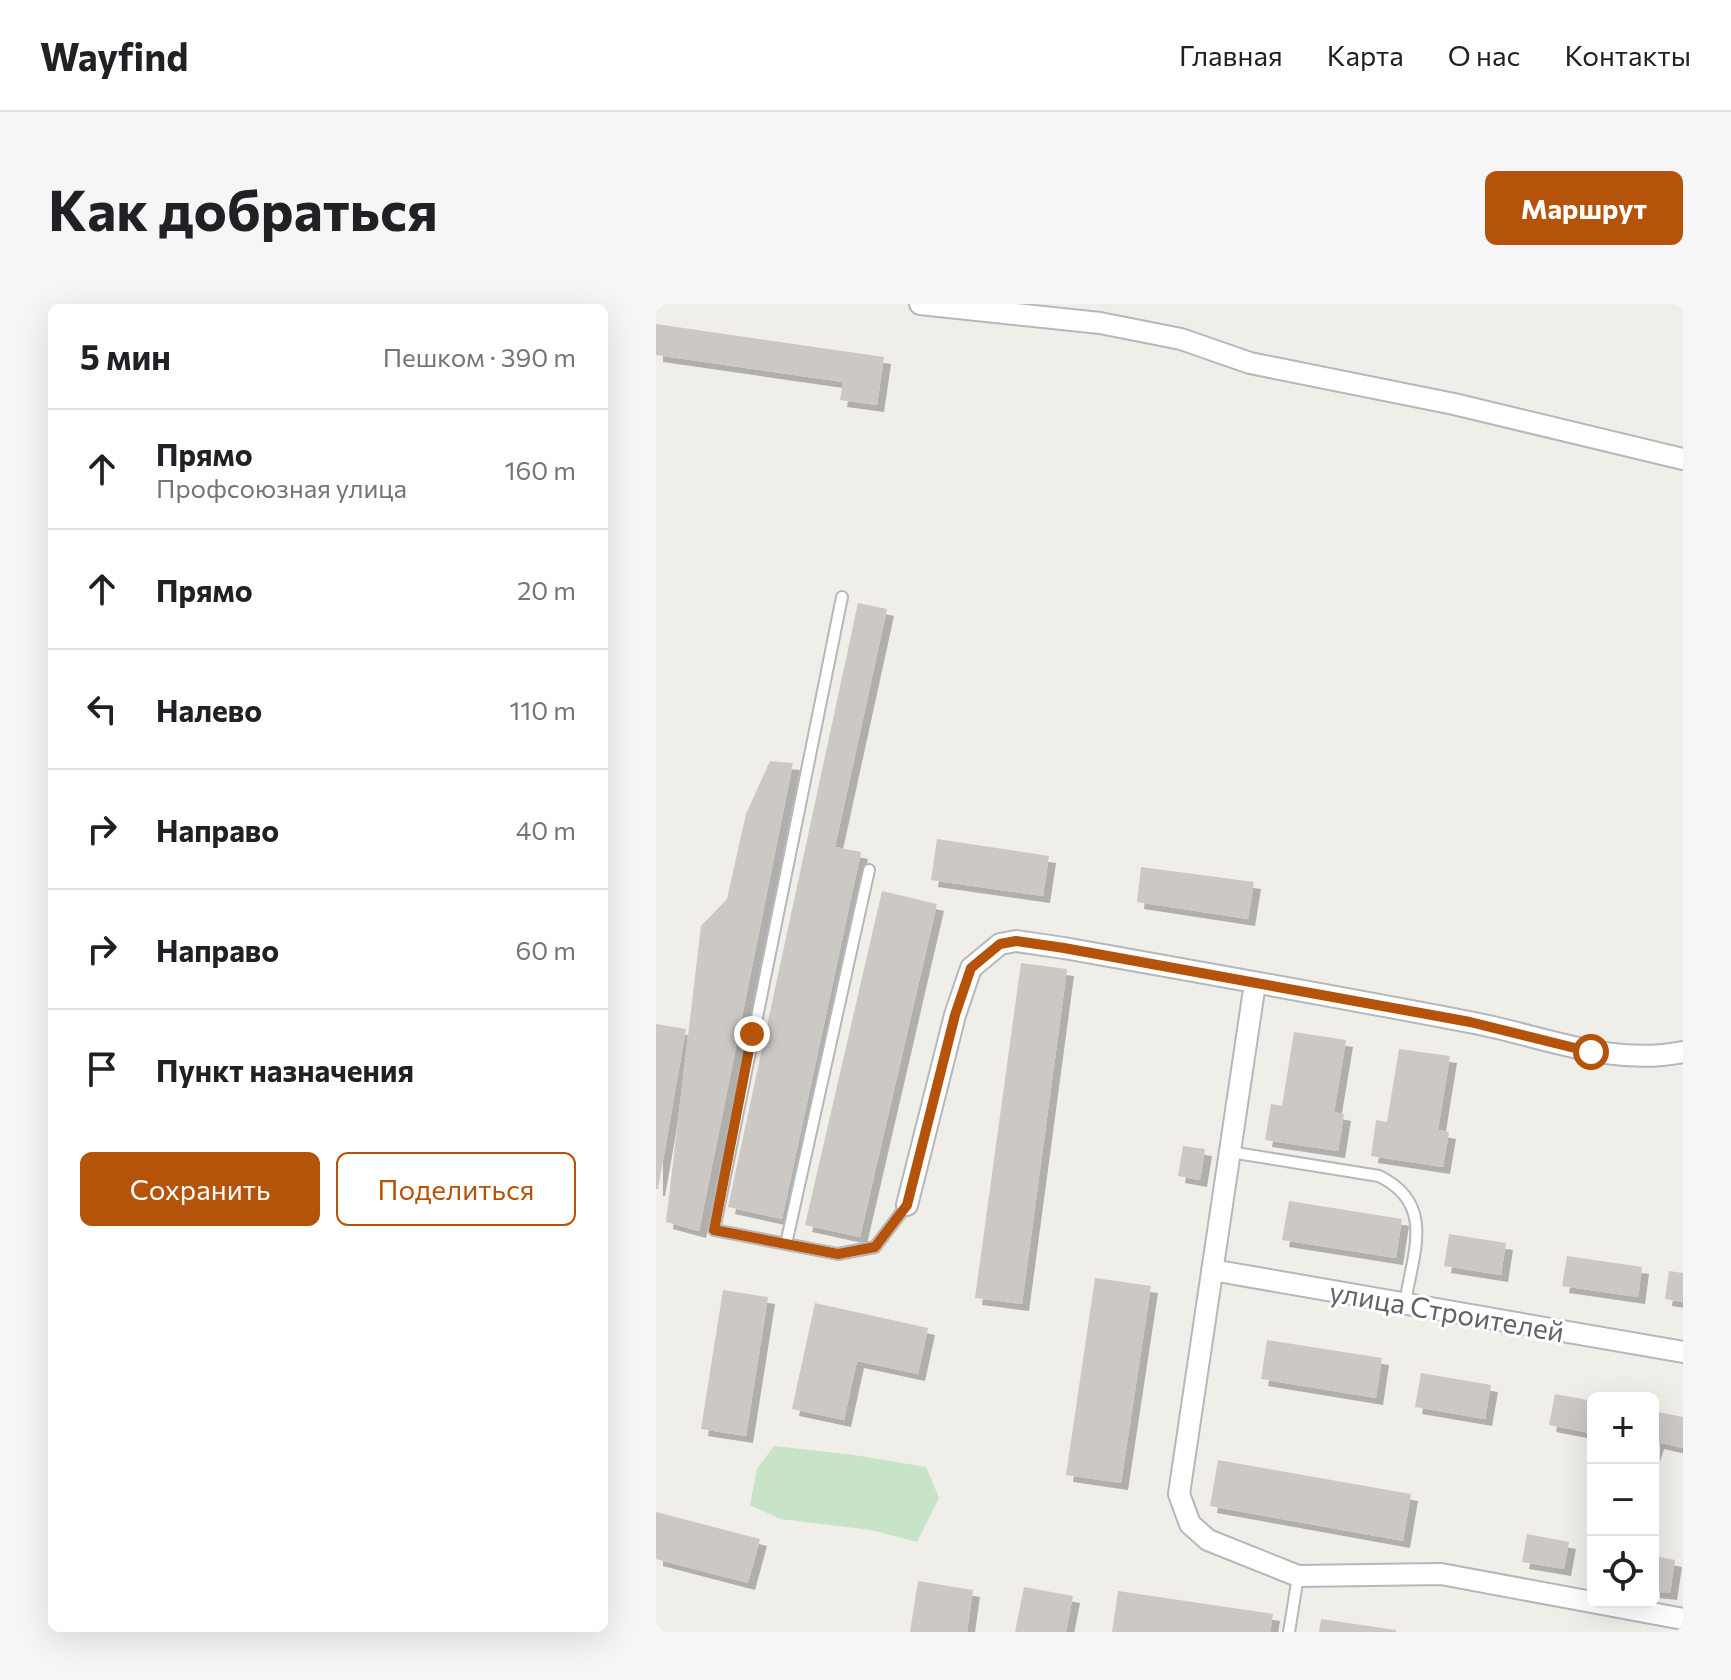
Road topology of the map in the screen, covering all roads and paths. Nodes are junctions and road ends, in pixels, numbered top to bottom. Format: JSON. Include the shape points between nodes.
{"nodes":[{"id":1,"x":920,"y":304,"type":"edge"},
{"id":2,"x":1683,"y":459,"type":"edge"},
{"id":3,"x":842,"y":597,"type":"dead end"},
{"id":4,"x":869,"y":870,"type":"dead end"},
{"id":5,"x":1255,"y":983,"type":"junction"},
{"id":6,"x":1683,"y":1052,"type":"edge"},
{"id":7,"x":1230,"y":1152,"type":"junction"},
{"id":8,"x":907,"y":1205,"type":"joint"},
{"id":9,"x":786,"y":1244,"type":"junction"},
{"id":10,"x":1212,"y":1270,"type":"junction"},
{"id":11,"x":1405,"y":1303,"type":"junction"},
{"id":12,"x":1683,"y":1352,"type":"edge"},
{"id":13,"x":1298,"y":1576,"type":"junction"},
{"id":14,"x":1683,"y":1619,"type":"edge"},
{"id":15,"x":1289,"y":1632,"type":"edge"}],
"edges":[{"from":1,"to":2,"type":"street","via":[[1100,323],[1181,339],[1250,363],[1454,404]]},
{"from":3,"to":9,"type":"lane","via":[[714,1230]]},
{"from":4,"to":9,"type":"lane"},
{"from":5,"to":6,"type":"street","via":[[1470,1022],[1591,1052],[1644,1057]]},
{"from":5,"to":7,"type":"street"},
{"from":5,"to":8,"type":"street","via":[[1064,948],[1000,944],[971,968]]},
{"from":7,"to":10,"type":"street"},
{"from":7,"to":11,"type":"lane","via":[[1379,1176],[1397,1184],[1414,1209],[1417,1226]]},
{"from":8,"to":9,"type":"lane","via":[[875,1247],[838,1254]]},
{"from":10,"to":11,"type":"street","name":"улица Строителей"},
{"from":10,"to":13,"type":"street","via":[[1179,1494],[1190,1524],[1208,1540]]},
{"from":11,"to":12,"type":"street","name":"улица Строителей"},
{"from":13,"to":14,"type":"street","via":[[1441,1574]]},
{"from":13,"to":15,"type":"lane"}]}
